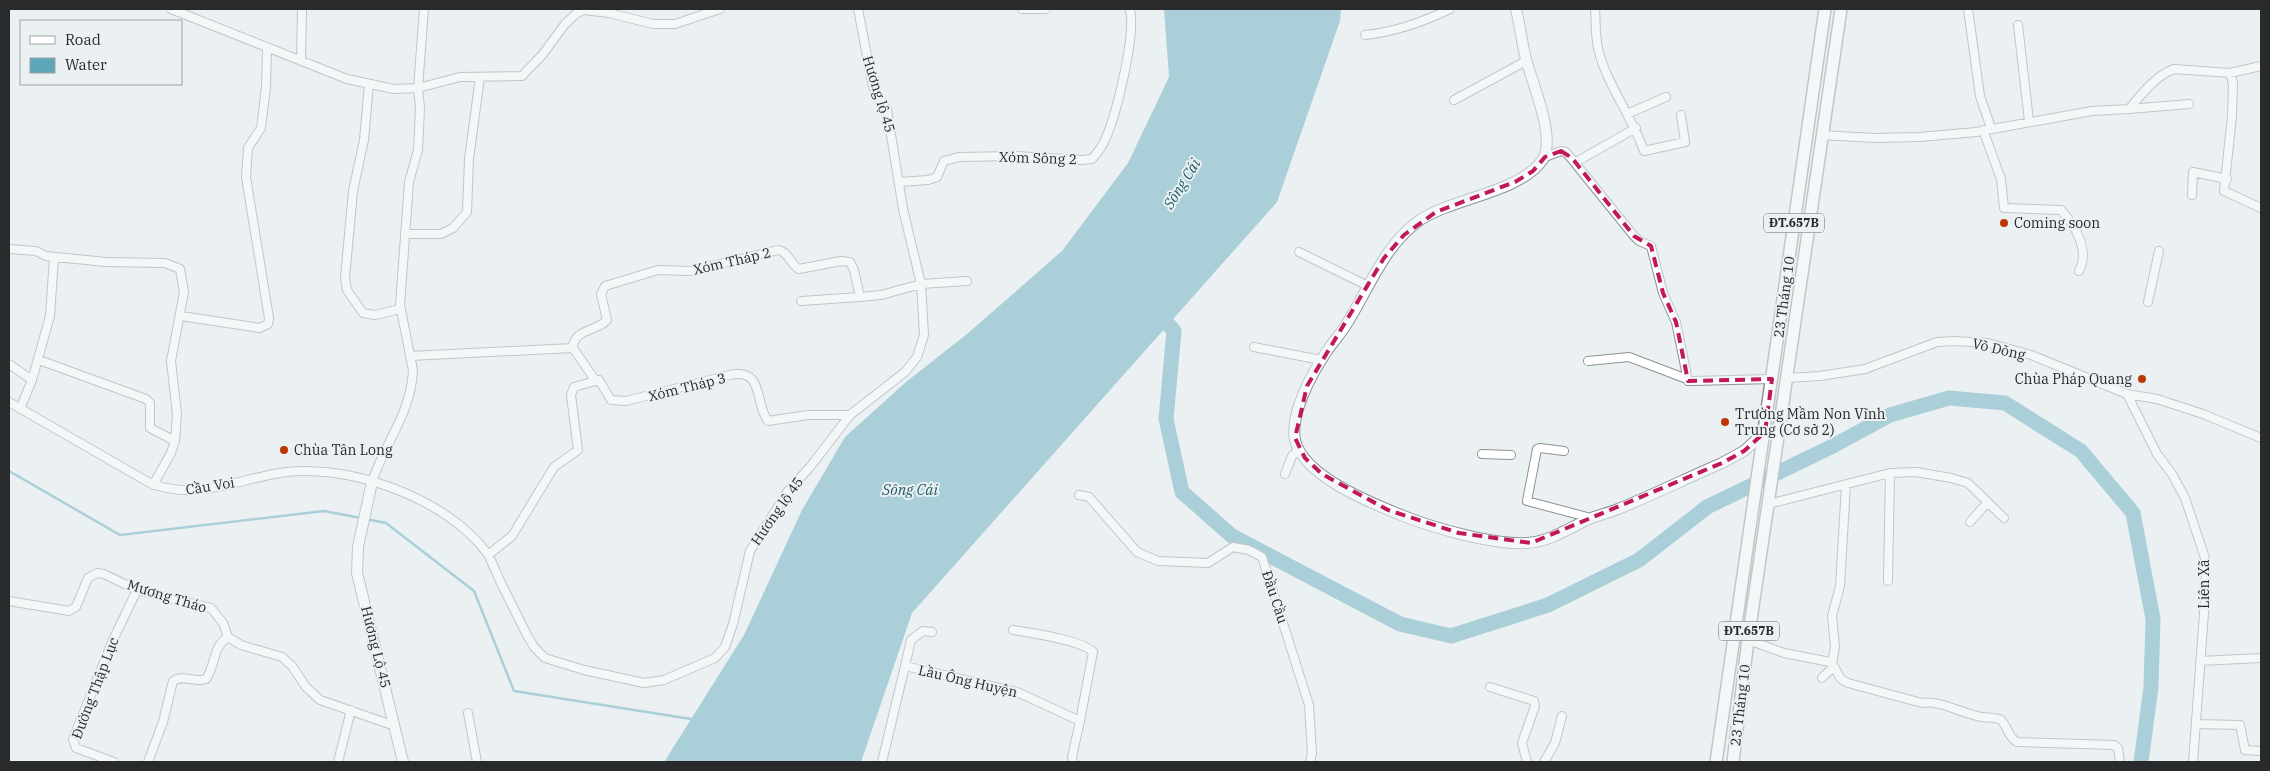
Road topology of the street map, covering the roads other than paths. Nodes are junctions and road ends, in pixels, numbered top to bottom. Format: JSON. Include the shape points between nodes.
{"nodes":[{"id":1,"x":172,"y":9,"type":"edge"},
{"id":2,"x":302,"y":9,"type":"edge"},
{"id":3,"x":424,"y":9,"type":"edge"},
{"id":4,"x":720,"y":9,"type":"edge"},
{"id":5,"x":858,"y":9,"type":"edge"},
{"id":6,"x":1022,"y":9,"type":"edge"},
{"id":7,"x":1046,"y":9,"type":"edge"},
{"id":8,"x":1130,"y":9,"type":"edge"},
{"id":9,"x":1450,"y":9,"type":"edge"},
{"id":10,"x":1516,"y":9,"type":"edge"},
{"id":11,"x":1595,"y":9,"type":"edge"},
{"id":12,"x":1825,"y":9,"type":"edge"},
{"id":13,"x":1841,"y":9,"type":"edge"},
{"id":14,"x":1968,"y":9,"type":"edge"},
{"id":15,"x":183,"y":11,"type":"edge"},
{"id":16,"x":710,"y":11,"type":"edge"},
{"id":17,"x":2018,"y":25,"type":"dead end"},
{"id":18,"x":1364,"y":35,"type":"dead end"},
{"id":19,"x":267,"y":48,"type":"junction"},
{"id":20,"x":301,"y":61,"type":"junction"},
{"id":21,"x":1526,"y":61,"type":"junction"},
{"id":22,"x":2261,"y":66,"type":"edge"},
{"id":23,"x":2230,"y":74,"type":"junction"},
{"id":24,"x":480,"y":77,"type":"junction"},
{"id":25,"x":369,"y":84,"type":"junction"},
{"id":26,"x":418,"y":88,"type":"junction"},
{"id":27,"x":1666,"y":97,"type":"dead end"},
{"id":28,"x":1454,"y":100,"type":"dead end"},
{"id":29,"x":2189,"y":104,"type":"dead end"},
{"id":30,"x":2128,"y":109,"type":"junction"},
{"id":31,"x":1627,"y":114,"type":"junction"},
{"id":32,"x":1681,"y":115,"type":"dead end"},
{"id":33,"x":2029,"y":121,"type":"junction"},
{"id":34,"x":1636,"y":128,"type":"junction"},
{"id":35,"x":1992,"y":128,"type":"junction"},
{"id":36,"x":1983,"y":130,"type":"junction"},
{"id":37,"x":1821,"y":135,"type":"junction"},
{"id":38,"x":1545,"y":156,"type":"junction"},
{"id":39,"x":1576,"y":162,"type":"junction"},
{"id":40,"x":2227,"y":179,"type":"junction"},
{"id":41,"x":899,"y":182,"type":"junction"},
{"id":42,"x":2192,"y":195,"type":"dead end"},
{"id":43,"x":2261,"y":208,"type":"edge"},
{"id":44,"x":406,"y":234,"type":"junction"},
{"id":45,"x":9,"y":249,"type":"edge"},
{"id":46,"x":2159,"y":251,"type":"dead end"},
{"id":47,"x":1300,"y":252,"type":"dead end"},
{"id":48,"x":54,"y":257,"type":"junction"},
{"id":49,"x":2079,"y":271,"type":"dead end"},
{"id":50,"x":968,"y":281,"type":"dead end"},
{"id":51,"x":921,"y":284,"type":"junction"},
{"id":52,"x":1368,"y":286,"type":"junction"},
{"id":53,"x":860,"y":297,"type":"junction"},
{"id":54,"x":801,"y":301,"type":"dead end"},
{"id":55,"x":2148,"y":302,"type":"dead end"},
{"id":56,"x":400,"y":310,"type":"junction"},
{"id":57,"x":181,"y":316,"type":"junction"},
{"id":58,"x":1254,"y":347,"type":"dead end"},
{"id":59,"x":573,"y":348,"type":"junction"},
{"id":60,"x":410,"y":356,"type":"junction"},
{"id":61,"x":39,"y":360,"type":"junction"},
{"id":62,"x":1321,"y":360,"type":"junction"},
{"id":63,"x":1588,"y":361,"type":"dead end"},
{"id":64,"x":9,"y":364,"type":"edge"},
{"id":65,"x":1788,"y":378,"type":"junction"},
{"id":66,"x":1772,"y":379,"type":"junction"},
{"id":67,"x":32,"y":380,"type":"junction"},
{"id":68,"x":595,"y":380,"type":"junction"},
{"id":69,"x":1688,"y":381,"type":"junction"},
{"id":70,"x":2127,"y":394,"type":"junction"},
{"id":71,"x":9,"y":402,"type":"edge"},
{"id":72,"x":20,"y":409,"type":"junction"},
{"id":73,"x":850,"y":415,"type":"junction"},
{"id":74,"x":1764,"y":434,"type":"junction"},
{"id":75,"x":2261,"y":438,"type":"edge"},
{"id":76,"x":175,"y":441,"type":"junction"},
{"id":77,"x":1299,"y":450,"type":"junction"},
{"id":78,"x":1564,"y":451,"type":"dead end"},
{"id":79,"x":1482,"y":454,"type":"dead end"},
{"id":80,"x":1511,"y":456,"type":"dead end"},
{"id":81,"x":1890,"y":473,"type":"junction"},
{"id":82,"x":1285,"y":474,"type":"dead end"},
{"id":83,"x":372,"y":482,"type":"junction"},
{"id":84,"x":153,"y":485,"type":"junction"},
{"id":85,"x":1846,"y":486,"type":"junction"},
{"id":86,"x":1079,"y":495,"type":"dead end"},
{"id":87,"x":1769,"y":502,"type":"junction"},
{"id":88,"x":1988,"y":502,"type":"junction"},
{"id":89,"x":1591,"y":518,"type":"junction"},
{"id":90,"x":2004,"y":518,"type":"dead end"},
{"id":91,"x":1970,"y":522,"type":"dead end"},
{"id":92,"x":488,"y":555,"type":"junction"},
{"id":93,"x":1888,"y":582,"type":"dead end"},
{"id":94,"x":137,"y":590,"type":"junction"},
{"id":95,"x":9,"y":600,"type":"edge"},
{"id":96,"x":1014,"y":630,"type":"dead end"},
{"id":97,"x":932,"y":632,"type":"dead end"},
{"id":98,"x":228,"y":637,"type":"junction"},
{"id":99,"x":1748,"y":640,"type":"junction"},
{"id":100,"x":2261,"y":658,"type":"edge"},
{"id":101,"x":2200,"y":661,"type":"junction"},
{"id":102,"x":1833,"y":664,"type":"junction"},
{"id":103,"x":905,"y":666,"type":"junction"},
{"id":104,"x":1822,"y":678,"type":"dead end"},
{"id":105,"x":1490,"y":688,"type":"dead end"},
{"id":106,"x":351,"y":710,"type":"junction"},
{"id":107,"x":468,"y":713,"type":"dead end"},
{"id":108,"x":1562,"y":716,"type":"dead end"},
{"id":109,"x":1080,"y":721,"type":"junction"},
{"id":110,"x":2196,"y":724,"type":"junction"},
{"id":111,"x":395,"y":726,"type":"junction"},
{"id":112,"x":2261,"y":751,"type":"edge"},
{"id":113,"x":114,"y":762,"type":"edge"},
{"id":114,"x":148,"y":762,"type":"edge"},
{"id":115,"x":338,"y":762,"type":"edge"},
{"id":116,"x":403,"y":762,"type":"edge"},
{"id":117,"x":477,"y":762,"type":"edge"},
{"id":118,"x":882,"y":762,"type":"edge"},
{"id":119,"x":1073,"y":762,"type":"edge"},
{"id":120,"x":1310,"y":762,"type":"edge"},
{"id":121,"x":1527,"y":762,"type":"edge"},
{"id":122,"x":1544,"y":762,"type":"edge"},
{"id":123,"x":1716,"y":762,"type":"edge"},
{"id":124,"x":1733,"y":762,"type":"edge"},
{"id":125,"x":2120,"y":762,"type":"edge"},
{"id":126,"x":2193,"y":762,"type":"edge"}],
"edges":[{"from":1,"to":15,"type":"street"},
{"from":2,"to":20,"type":"street"},
{"from":3,"to":26,"type":"street"},
{"from":4,"to":16,"type":"street"},
{"from":5,"to":41,"type":"street","name":"Hương lộ 45","via":[[873,86],[887,110]]},
{"from":6,"to":7,"type":"street"},
{"from":8,"to":41,"type":"street","name":"Xóm Sông 2","via":[[1131,31],[1122,82],[1104,143],[1092,159],[949,158],[944,161],[937,177]]},
{"from":9,"to":18,"type":"street","via":[[1401,29]]},
{"from":10,"to":21,"type":"street"},
{"from":11,"to":31,"type":"street","via":[[1598,47]]},
{"from":12,"to":66,"type":"main road","name":"23 Tháng 10","number":"ĐT.657B"},
{"from":13,"to":37,"type":"main road","name":"23 Tháng 10","number":"ĐT.657B"},
{"from":14,"to":35,"type":"street","via":[[1980,96]]},
{"from":15,"to":19,"type":"street"},
{"from":16,"to":24,"type":"street","via":[[675,24],[653,24],[584,10],[566,24],[522,76]]},
{"from":17,"to":33,"type":"street"},
{"from":19,"to":20,"type":"street"},
{"from":19,"to":57,"type":"street","via":[[261,128],[248,148],[246,178],[268,324],[260,328]]},
{"from":20,"to":25,"type":"street"},
{"from":21,"to":28,"type":"street"},
{"from":21,"to":38,"type":"street","via":[[1543,116]]},
{"from":22,"to":23,"type":"street"},
{"from":23,"to":30,"type":"street","via":[[2174,69],[2152,83]]},
{"from":23,"to":40,"type":"street","via":[[2233,83]]},
{"from":24,"to":26,"type":"street","via":[[460,77]]},
{"from":24,"to":44,"type":"street","via":[[469,159],[467,212],[453,228],[441,234]]},
{"from":25,"to":26,"type":"street","via":[[394,89]]},
{"from":25,"to":56,"type":"street","via":[[364,140],[353,191],[345,286],[363,313],[375,315]]},
{"from":26,"to":44,"type":"street","via":[[418,150],[409,182]]},
{"from":27,"to":31,"type":"street"},
{"from":29,"to":30,"type":"street"},
{"from":30,"to":33,"type":"street"},
{"from":31,"to":34,"type":"street"},
{"from":32,"to":34,"type":"street","via":[[1685,142],[1644,151]]},
{"from":33,"to":35,"type":"street"},
{"from":34,"to":39,"type":"street"},
{"from":35,"to":36,"type":"street"},
{"from":36,"to":37,"type":"street","via":[[1920,137]]},
{"from":36,"to":49,"type":"street","via":[[2001,179],[2004,208],[2061,210],[2081,242],[2083,257]]},
{"from":37,"to":65,"type":"main road","name":"23 Tháng 10","number":"ĐT.657B"},
{"from":38,"to":39,"type":"street","via":[[1566,152]]},
{"from":38,"to":52,"type":"street","via":[[1532,171],[1515,182],[1436,212],[1415,224],[1384,258]]},
{"from":39,"to":69,"type":"street","via":[[1634,236],[1651,246],[1663,293],[1676,322]]},
{"from":40,"to":42,"type":"street","via":[[2193,172]]},
{"from":40,"to":43,"type":"street","via":[[2224,191]]},
{"from":41,"to":51,"type":"street","name":"Hương lộ 45"},
{"from":44,"to":56,"type":"street"},
{"from":45,"to":48,"type":"street","via":[[36,251]]},
{"from":46,"to":55,"type":"street"},
{"from":47,"to":52,"type":"street"},
{"from":48,"to":57,"type":"street","via":[[170,264],[180,269],[183,278]]},
{"from":48,"to":61,"type":"street","via":[[50,316]]},
{"from":50,"to":51,"type":"street"},
{"from":51,"to":53,"type":"street"},
{"from":51,"to":73,"type":"street","name":"Hương lộ 45","via":[[924,335],[917,357],[905,372]]},
{"from":52,"to":62,"type":"street"},
{"from":53,"to":54,"type":"street"},
{"from":53,"to":59,"type":"street","name":"Xóm Tháp 2","via":[[850,262],[799,268],[786,252],[778,250],[690,271],[658,270],[605,286],[602,294],[607,320],[579,335]]},
{"from":56,"to":60,"type":"street"},
{"from":57,"to":76,"type":"street","via":[[171,362],[177,414]]},
{"from":58,"to":62,"type":"street"},
{"from":59,"to":60,"type":"street"},
{"from":59,"to":68,"type":"street","name":"Xóm Tháp 3"},
{"from":60,"to":83,"type":"street","via":[[412,379],[407,406]]},
{"from":61,"to":67,"type":"street"},
{"from":61,"to":76,"type":"street","via":[[146,400],[150,403],[150,428]]},
{"from":62,"to":77,"type":"street","via":[[1298,411],[1295,438]]},
{"from":63,"to":69,"type":"street","via":[[1629,357]]},
{"from":64,"to":67,"type":"street"},
{"from":65,"to":66,"type":"main road"},
{"from":65,"to":70,"type":"street","name":"Võ Dõng","via":[[1865,369],[1937,342],[1970,341],[2031,356]]},
{"from":65,"to":87,"type":"main road","name":"23 Tháng 10","number":"ĐT.657B"},
{"from":66,"to":69,"type":"street"},
{"from":66,"to":74,"type":"main road","name":"23 Tháng 10","number":"ĐT.657B"},
{"from":67,"to":72,"type":"street"},
{"from":68,"to":73,"type":"street","name":"Xóm Tháp 3","via":[[601,382],[611,400],[620,402],[744,374],[753,380],[768,421],[808,415]]},
{"from":68,"to":92,"type":"street","via":[[572,390],[577,451],[554,467],[515,532]]},
{"from":70,"to":75,"type":"street","name":"Võ Dõng","via":[[2157,399]]},
{"from":70,"to":101,"type":"street","name":"Liên Xã","via":[[2157,454],[2182,490],[2205,558]]},
{"from":71,"to":72,"type":"street","name":"Cầu Voi"},
{"from":72,"to":84,"type":"street","name":"Cầu Voi"},
{"from":73,"to":92,"type":"street","name":"Hương lộ 45","via":[[788,491],[750,551],[725,647],[708,662],[664,680],[649,683],[625,679],[545,658],[527,636]]},
{"from":74,"to":89,"type":"street","via":[[1722,463]]},
{"from":74,"to":123,"type":"main road","name":"23 Tháng 10","number":"ĐT.657B"},
{"from":76,"to":84,"type":"street"},
{"from":77,"to":82,"type":"street","via":[[1292,456]]},
{"from":77,"to":89,"type":"street","via":[[1314,467],[1337,484],[1427,526],[1480,538],[1527,543],[1562,533]]},
{"from":78,"to":89,"type":"street","via":[[1537,449],[1527,501]]},
{"from":79,"to":80,"type":"street"},
{"from":81,"to":85,"type":"street"},
{"from":81,"to":88,"type":"street","via":[[1928,473],[1964,481]]},
{"from":81,"to":93,"type":"street"},
{"from":83,"to":84,"type":"street","name":"Cầu Voi","via":[[328,472],[297,471],[205,490],[179,491]]},
{"from":83,"to":92,"type":"street","name":"Hương lộ 45","via":[[411,496],[440,512],[463,528]]},
{"from":83,"to":111,"type":"street","name":"Hương Lộ 45","via":[[360,532],[357,573]]},
{"from":85,"to":87,"type":"street"},
{"from":85,"to":102,"type":"street","via":[[1840,586],[1832,616]]},
{"from":86,"to":120,"type":"street","name":"Đầu Cầu","via":[[1089,497],[1137,552],[1158,561],[1208,563],[1233,547],[1250,550],[1262,557],[1308,704]]},
{"from":87,"to":99,"type":"main road","name":"23 Tháng 10","number":"ĐT.657B"},
{"from":88,"to":90,"type":"street"},
{"from":88,"to":91,"type":"street"},
{"from":94,"to":95,"type":"street","name":"Mương Tháo","via":[[97,573],[88,578],[76,606],[69,611]]},
{"from":94,"to":98,"type":"street","name":"Mương Tháo","via":[[210,608],[224,622]]},
{"from":94,"to":113,"type":"street","name":"Đường Thập Lục","via":[[112,642],[74,739],[76,748]]},
{"from":96,"to":109,"type":"street","via":[[1052,637],[1094,652]]},
{"from":97,"to":103,"type":"street","via":[[923,631],[913,638]]},
{"from":98,"to":106,"type":"street","via":[[247,647],[282,657],[320,700]]},
{"from":98,"to":114,"type":"street","via":[[216,650],[206,679],[180,678],[173,681],[163,722]]},
{"from":99,"to":102,"type":"street"},
{"from":99,"to":124,"type":"main road","name":"23 Tháng 10","number":"ĐT.657B"},
{"from":100,"to":101,"type":"street"},
{"from":101,"to":110,"type":"street","name":"Liên Xã"},
{"from":102,"to":104,"type":"street"},
{"from":102,"to":125,"type":"street","via":[[1838,677],[1848,683],[1922,704],[1930,702],[1972,715],[1997,718],[2017,742],[2114,745],[2118,748]]},
{"from":103,"to":109,"type":"street","name":"Lầu Ông Huyện","via":[[1018,692]]},
{"from":103,"to":118,"type":"street","name":"Lầu Ông Huyện"},
{"from":105,"to":121,"type":"street","via":[[1534,701],[1522,746]]},
{"from":106,"to":111,"type":"street"},
{"from":106,"to":115,"type":"street"},
{"from":107,"to":117,"type":"street"},
{"from":108,"to":122,"type":"street","via":[[1555,743]]},
{"from":109,"to":119,"type":"street"},
{"from":110,"to":112,"type":"street","via":[[2240,724],[2245,750]]},
{"from":110,"to":126,"type":"street","name":"Liên Xã"},
{"from":111,"to":116,"type":"street","name":"Hương Lộ 45"}]}
